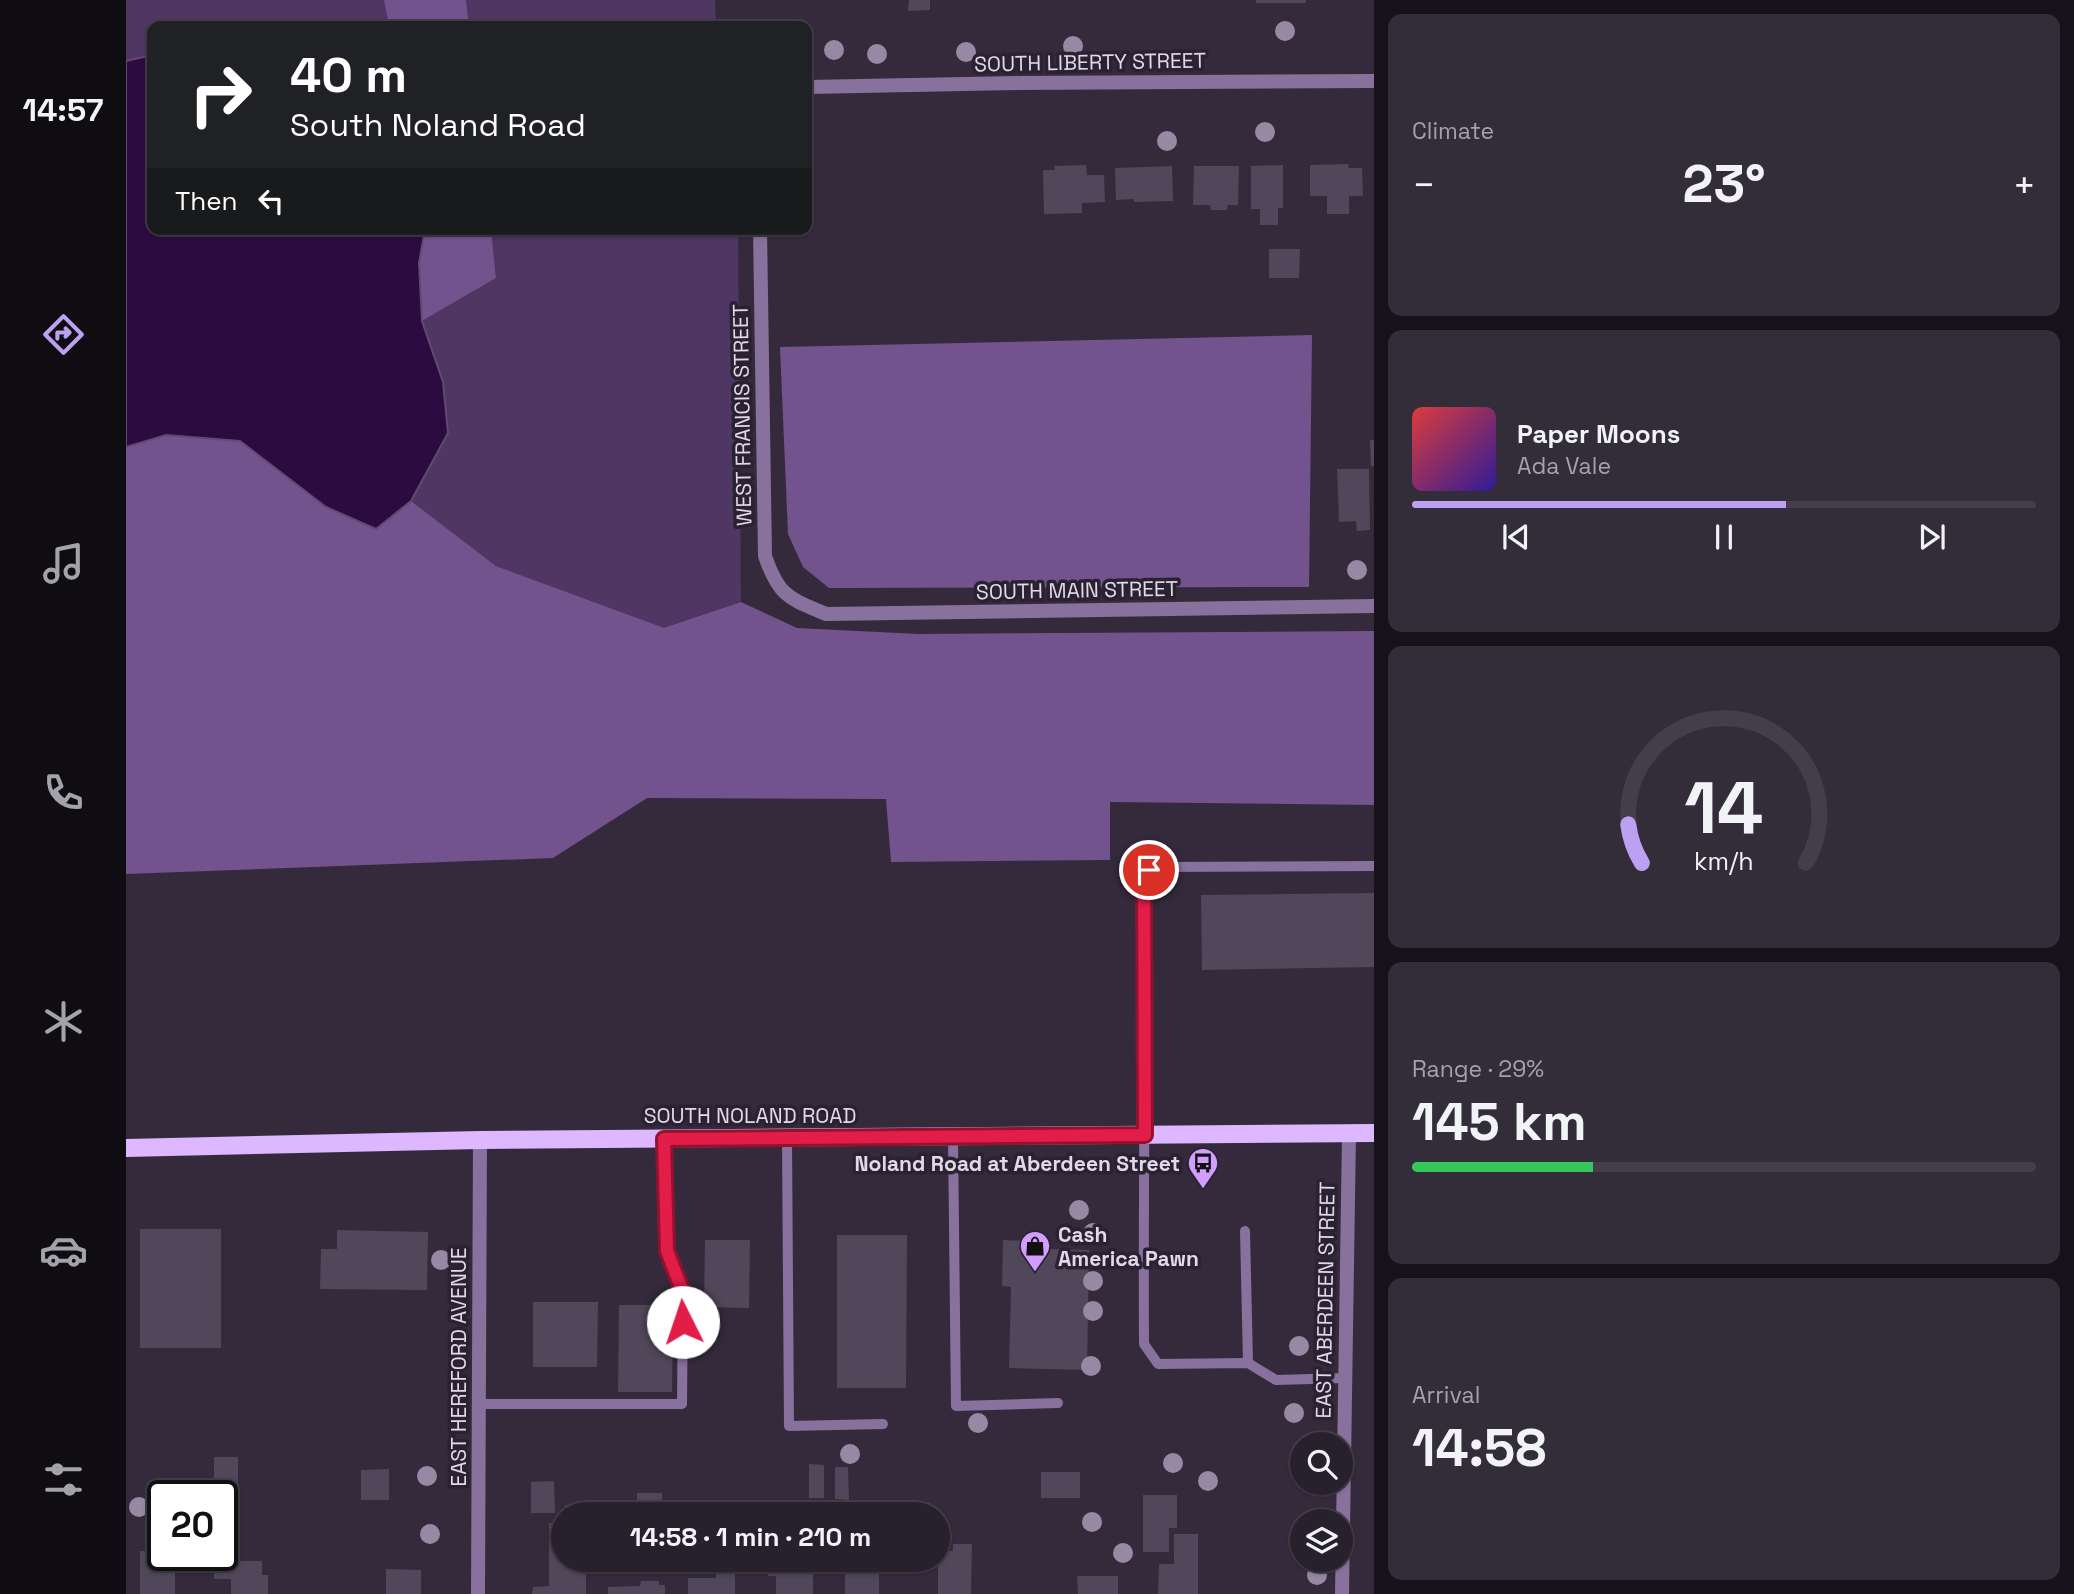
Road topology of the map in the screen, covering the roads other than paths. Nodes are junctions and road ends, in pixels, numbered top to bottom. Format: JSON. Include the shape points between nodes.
{"nodes":[{"id":1,"x":1374,"y":80,"type":"edge"},
{"id":2,"x":812,"y":88,"type":"edge"},
{"id":3,"x":760,"y":235,"type":"edge"},
{"id":4,"x":786,"y":594,"type":"joint"},
{"id":5,"x":1374,"y":606,"type":"edge"},
{"id":6,"x":1374,"y":866,"type":"edge"},
{"id":7,"x":1349,"y":1133,"type":"junction"},
{"id":8,"x":1374,"y":1133,"type":"edge"},
{"id":9,"x":1145,"y":1135,"type":"junction"},
{"id":10,"x":953,"y":1136,"type":"junction"},
{"id":11,"x":787,"y":1138,"type":"junction"},
{"id":12,"x":664,"y":1139,"type":"junction"},
{"id":13,"x":480,"y":1140,"type":"junction"},
{"id":14,"x":126,"y":1147,"type":"edge"},
{"id":15,"x":1245,"y":1231,"type":"dead end"},
{"id":16,"x":1248,"y":1363,"type":"junction"},
{"id":17,"x":1345,"y":1378,"type":"junction"},
{"id":18,"x":1058,"y":1403,"type":"dead end"},
{"id":19,"x":479,"y":1404,"type":"junction"},
{"id":20,"x":883,"y":1424,"type":"dead end"},
{"id":21,"x":478,"y":1594,"type":"edge"},
{"id":22,"x":1342,"y":1594,"type":"edge"}],
"edges":[{"from":1,"to":2,"type":"street","name":"SOUTH LIBERTY STREET"},
{"from":3,"to":4,"type":"street","name":"WEST FRANCIS STREET","via":[[765,556],[773,579]]},
{"from":4,"to":5,"type":"street","name":"SOUTH MAIN STREET","via":[[826,614]]},
{"from":6,"to":9,"type":"lane","via":[[1149,870],[1144,878]]},
{"from":7,"to":8,"type":"main road","name":"SOUTH NOLAND ROAD"},
{"from":7,"to":9,"type":"main road","name":"SOUTH NOLAND ROAD"},
{"from":7,"to":17,"type":"street","name":"EAST ABERDEEN STREET"},
{"from":9,"to":10,"type":"main road","name":"SOUTH NOLAND ROAD"},
{"from":9,"to":16,"type":"lane","via":[[1144,1344],[1158,1364]]},
{"from":10,"to":11,"type":"main road","name":"SOUTH NOLAND ROAD"},
{"from":10,"to":18,"type":"lane","via":[[956,1406]]},
{"from":11,"to":12,"type":"main road","name":"SOUTH NOLAND ROAD"},
{"from":11,"to":20,"type":"lane","via":[[789,1426]]},
{"from":12,"to":13,"type":"main road","name":"SOUTH NOLAND ROAD"},
{"from":12,"to":19,"type":"lane","via":[[667,1251],[684,1295],[682,1404]]},
{"from":13,"to":14,"type":"main road","name":"SOUTH NOLAND ROAD"},
{"from":13,"to":19,"type":"street","name":"EAST HEREFORD AVENUE"},
{"from":15,"to":16,"type":"lane"},
{"from":16,"to":17,"type":"lane","via":[[1276,1380]]},
{"from":17,"to":22,"type":"street","name":"EAST ABERDEEN STREET"},
{"from":19,"to":21,"type":"street","name":"EAST HEREFORD AVENUE"}]}
